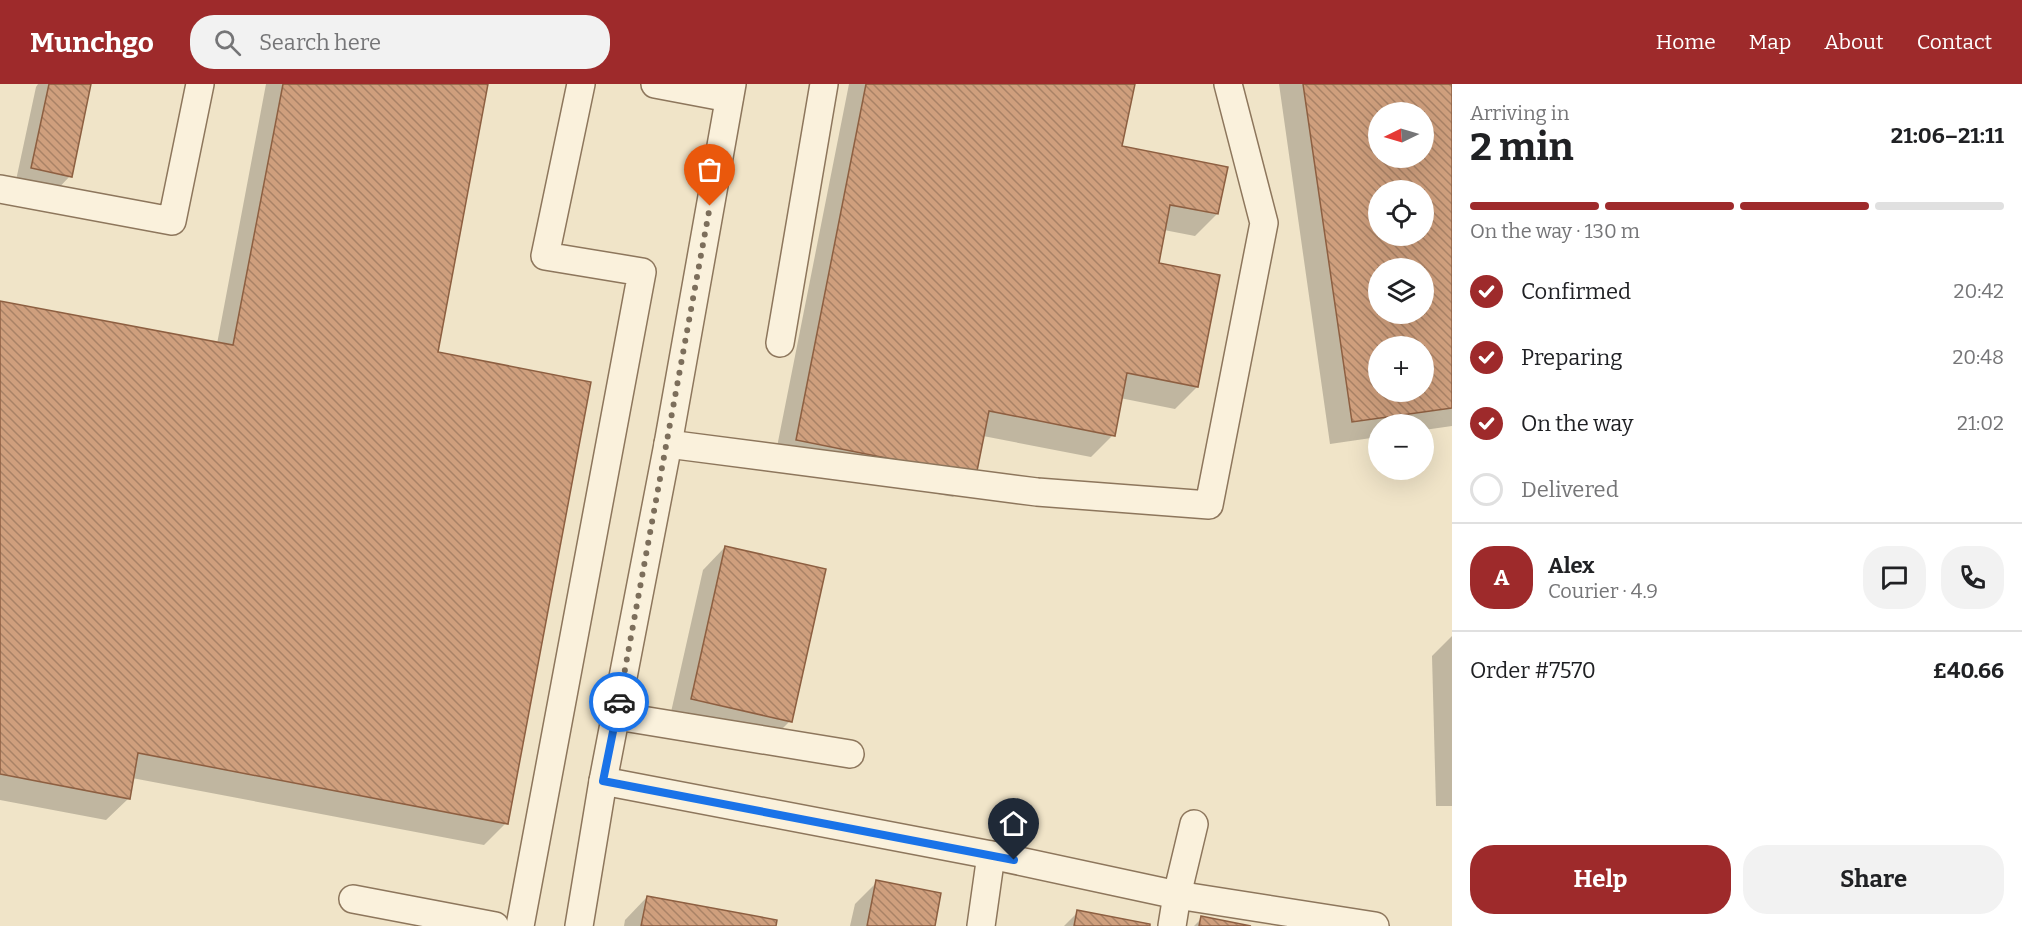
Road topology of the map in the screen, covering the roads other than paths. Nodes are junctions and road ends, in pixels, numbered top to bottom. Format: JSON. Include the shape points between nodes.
{"nodes":[{"id":1,"x":200,"y":84,"type":"edge"},
{"id":2,"x":580,"y":84,"type":"edge"},
{"id":3,"x":655,"y":84,"type":"edge"},
{"id":4,"x":824,"y":84,"type":"edge"},
{"id":5,"x":1227,"y":84,"type":"edge"},
{"id":6,"x":730,"y":91,"type":"edge"},
{"id":7,"x":0,"y":189,"type":"edge"},
{"id":8,"x":780,"y":343,"type":"dead end"},
{"id":9,"x":668,"y":444,"type":"junction"},
{"id":10,"x":617,"y":716,"type":"junction"},
{"id":11,"x":850,"y":754,"type":"dead end"},
{"id":12,"x":603,"y":781,"type":"junction"},
{"id":13,"x":1194,"y":824,"type":"dead end"},
{"id":14,"x":991,"y":855,"type":"junction"},
{"id":15,"x":1177,"y":895,"type":"junction"},
{"id":16,"x":353,"y":899,"type":"dead end"},
{"id":17,"x":495,"y":926,"type":"edge"},
{"id":18,"x":520,"y":926,"type":"edge"},
{"id":19,"x":579,"y":926,"type":"edge"},
{"id":20,"x":981,"y":926,"type":"edge"},
{"id":21,"x":1172,"y":926,"type":"edge"},
{"id":22,"x":1375,"y":926,"type":"edge"}],
"edges":[{"from":1,"to":7,"type":"street","via":[[172,221]]},
{"from":2,"to":18,"type":"street","via":[[545,256],[642,272]]},
{"from":3,"to":6,"type":"street"},
{"from":4,"to":8,"type":"street"},
{"from":5,"to":9,"type":"street","via":[[1264,224],[1209,505],[1037,492]]},
{"from":6,"to":9,"type":"street"},
{"from":9,"to":10,"type":"street"},
{"from":10,"to":11,"type":"street"},
{"from":10,"to":12,"type":"street"},
{"from":12,"to":14,"type":"street"},
{"from":12,"to":19,"type":"street"},
{"from":13,"to":15,"type":"street"},
{"from":14,"to":15,"type":"street"},
{"from":14,"to":20,"type":"street"},
{"from":15,"to":21,"type":"street"},
{"from":15,"to":22,"type":"street"},
{"from":16,"to":17,"type":"street"}]}
